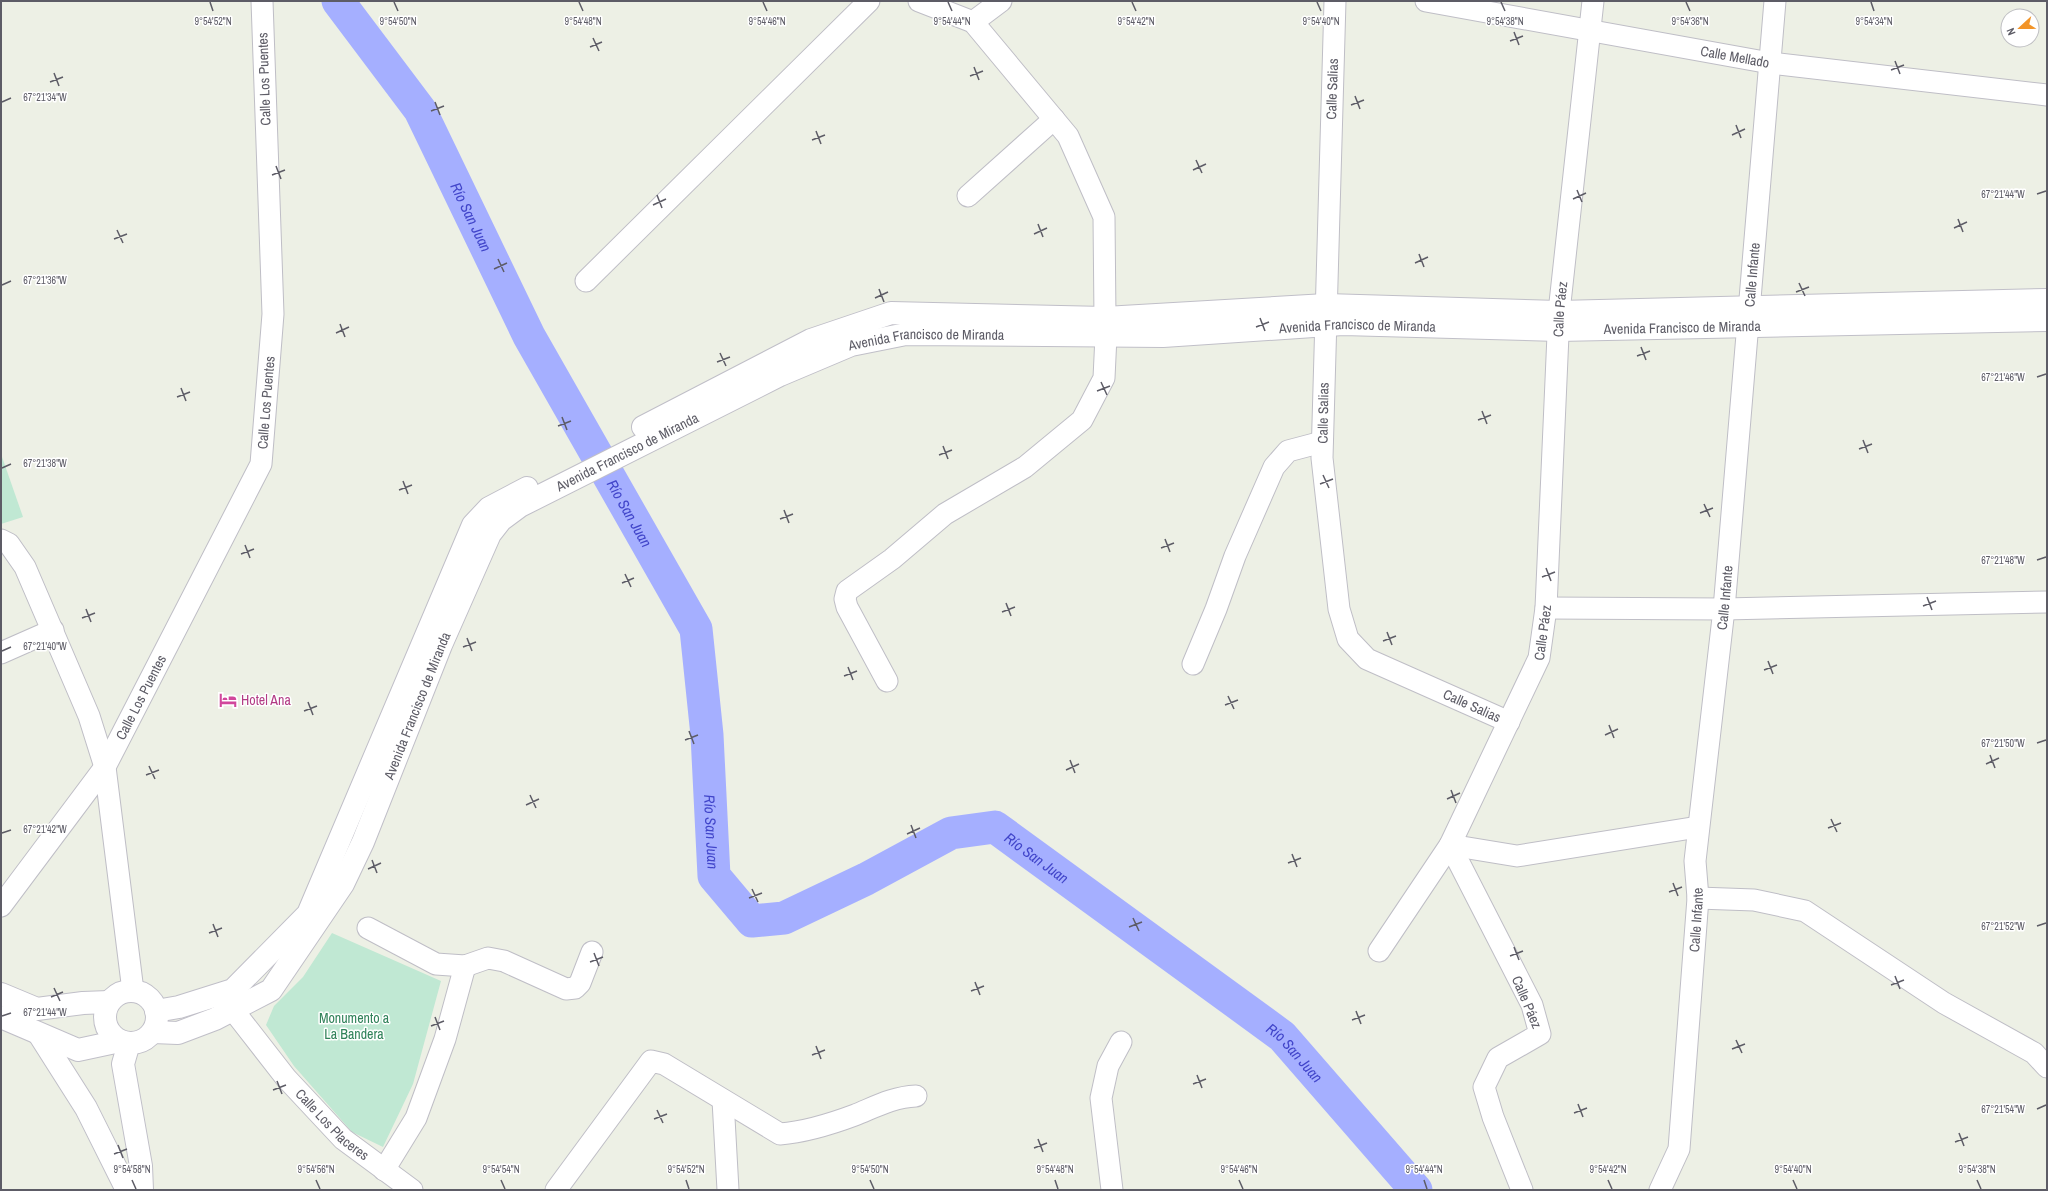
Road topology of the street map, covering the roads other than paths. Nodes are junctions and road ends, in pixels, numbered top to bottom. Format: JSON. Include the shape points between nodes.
{"nodes":[{"id":1,"x":262,"y":1,"type":"edge"},
{"id":2,"x":869,"y":1,"type":"edge"},
{"id":3,"x":919,"y":1,"type":"edge"},
{"id":4,"x":1001,"y":1,"type":"edge"},
{"id":5,"x":1335,"y":1,"type":"edge"},
{"id":6,"x":1426,"y":1,"type":"edge"},
{"id":7,"x":1593,"y":1,"type":"edge"},
{"id":8,"x":1774,"y":1,"type":"edge"},
{"id":9,"x":973,"y":22,"type":"junction"},
{"id":10,"x":1590,"y":32,"type":"junction"},
{"id":11,"x":1770,"y":63,"type":"junction"},
{"id":12,"x":2047,"y":95,"type":"edge"},
{"id":13,"x":1054,"y":119,"type":"junction"},
{"id":14,"x":968,"y":196,"type":"dead end"},
{"id":15,"x":586,"y":281,"type":"dead end"},
{"id":16,"x":2047,"y":300,"type":"edge"},
{"id":17,"x":1325,"y":315,"type":"junction"},
{"id":18,"x":1748,"y":316,"type":"junction"},
{"id":19,"x":2047,"y":320,"type":"edge"},
{"id":20,"x":1558,"y":321,"type":"junction"},
{"id":21,"x":1106,"y":327,"type":"junction"},
{"id":22,"x":1322,"y":442,"type":"junction"},
{"id":23,"x":515,"y":501,"type":"junction"},
{"id":24,"x":1,"y":540,"type":"edge"},
{"id":25,"x":2047,"y":602,"type":"edge"},
{"id":26,"x":1546,"y":608,"type":"junction"},
{"id":27,"x":1724,"y":609,"type":"junction"},
{"id":28,"x":53,"y":630,"type":"junction"},
{"id":29,"x":1,"y":653,"type":"edge"},
{"id":30,"x":1193,"y":664,"type":"dead end"},
{"id":31,"x":887,"y":681,"type":"dead end"},
{"id":32,"x":1509,"y":722,"type":"junction"},
{"id":33,"x":105,"y":767,"type":"junction"},
{"id":34,"x":1698,"y":828,"type":"junction"},
{"id":35,"x":1450,"y":845,"type":"junction"},
{"id":36,"x":1698,"y":898,"type":"junction"},
{"id":37,"x":1,"y":906,"type":"edge"},
{"id":38,"x":368,"y":928,"type":"dead end"},
{"id":39,"x":1380,"y":951,"type":"dead end"},
{"id":40,"x":592,"y":952,"type":"dead end"},
{"id":41,"x":465,"y":966,"type":"junction"},
{"id":42,"x":133,"y":991,"type":"junction"},
{"id":43,"x":1,"y":994,"type":"edge"},
{"id":44,"x":109,"y":1002,"type":"junction"},
{"id":45,"x":233,"y":1010,"type":"junction"},
{"id":46,"x":1,"y":1017,"type":"edge"},
{"id":47,"x":155,"y":1021,"type":"junction"},
{"id":48,"x":39,"y":1034,"type":"junction"},
{"id":49,"x":125,"y":1042,"type":"junction"},
{"id":50,"x":1121,"y":1042,"type":"dead end"},
{"id":51,"x":2047,"y":1067,"type":"edge"},
{"id":52,"x":916,"y":1096,"type":"dead end"},
{"id":53,"x":723,"y":1100,"type":"junction"},
{"id":54,"x":384,"y":1170,"type":"junction"},
{"id":55,"x":127,"y":1190,"type":"edge"},
{"id":56,"x":142,"y":1190,"type":"edge"},
{"id":57,"x":412,"y":1190,"type":"edge"},
{"id":58,"x":556,"y":1190,"type":"edge"},
{"id":59,"x":728,"y":1190,"type":"edge"},
{"id":60,"x":1112,"y":1190,"type":"edge"},
{"id":61,"x":1522,"y":1190,"type":"edge"},
{"id":62,"x":1660,"y":1190,"type":"edge"}],
"edges":[{"from":1,"to":33,"type":"street","name":"Calle Los Puentes","via":[[273,314],[262,464]]},
{"from":2,"to":15,"type":"street"},
{"from":3,"to":9,"type":"street"},
{"from":4,"to":9,"type":"street"},
{"from":5,"to":17,"type":"street","name":"Calle Salias"},
{"from":6,"to":10,"type":"street","name":"Calle Mellado"},
{"from":7,"to":10,"type":"street","name":"Calle Páez"},
{"from":8,"to":11,"type":"street","name":"Calle Infante"},
{"from":9,"to":13,"type":"street"},
{"from":10,"to":11,"type":"street","name":"Calle Mellado"},
{"from":10,"to":20,"type":"street","name":"Calle Páez"},
{"from":11,"to":12,"type":"street","name":"Calle Mellado"},
{"from":11,"to":18,"type":"street","name":"Calle Infante"},
{"from":13,"to":14,"type":"street"},
{"from":13,"to":21,"type":"street","via":[[1068,136],[1104,217]]},
{"from":16,"to":18,"type":"main road","name":"Avenida Francisco de Miranda"},
{"from":17,"to":20,"type":"main road","name":"Avenida Francisco de Miranda"},
{"from":17,"to":21,"type":"main road","name":"Avenida Francisco de Miranda"},
{"from":17,"to":22,"type":"street","name":"Calle Salias"},
{"from":18,"to":19,"type":"main road","name":"Avenida Francisco de Miranda"},
{"from":18,"to":20,"type":"main road","name":"Avenida Francisco de Miranda"},
{"from":18,"to":27,"type":"street","name":"Calle Infante"},
{"from":20,"to":26,"type":"street","name":"Calle Páez"},
{"from":21,"to":23,"type":"main road","name":"Avenida Francisco de Miranda","via":[[891,313],[811,340],[676,419]]},
{"from":21,"to":31,"type":"street","via":[[1104,378],[1082,420],[1024,467],[945,514],[892,560],[847,591],[847,607]]},
{"from":22,"to":30,"type":"street","via":[[1288,452],[1274,467],[1235,556]]},
{"from":22,"to":32,"type":"street","name":"Calle Salias","via":[[1339,609],[1348,639],[1367,659]]},
{"from":23,"to":45,"type":"main road","name":"Avenida Francisco de Miranda","via":[[490,534],[441,644],[363,842],[343,884],[271,990]]},
{"from":23,"to":47,"type":"main road","name":"Avenida Francisco de Miranda","via":[[489,508],[472,525],[308,914],[233,990],[179,1007]]},
{"from":24,"to":28,"type":"street","via":[[9,544],[25,567]]},
{"from":25,"to":27,"type":"street"},
{"from":26,"to":27,"type":"street"},
{"from":26,"to":32,"type":"street","name":"Calle Páez","via":[[1539,658]]},
{"from":27,"to":34,"type":"street","name":"Calle Infante"},
{"from":28,"to":29,"type":"street"},
{"from":28,"to":33,"type":"street","via":[[89,716]]},
{"from":32,"to":35,"type":"street","name":"Calle Páez"},
{"from":33,"to":37,"type":"street","name":"Calle Los Puentes"},
{"from":33,"to":42,"type":"street"},
{"from":34,"to":35,"type":"street","via":[[1517,856]]},
{"from":34,"to":36,"type":"street","name":"Calle Infante","via":[[1695,861]]},
{"from":35,"to":39,"type":"street"},
{"from":35,"to":61,"type":"street","name":"Calle Páez","via":[[1532,1005],[1540,1034],[1498,1058],[1484,1087]]},
{"from":36,"to":51,"type":"street","via":[[1754,900],[1805,911],[1944,1003],[2034,1053]]},
{"from":36,"to":62,"type":"street","name":"Calle Infante","via":[[1679,1149]]},
{"from":38,"to":41,"type":"street","via":[[436,964]]},
{"from":40,"to":41,"type":"street","via":[[580,983],[575,988],[566,989],[499,960],[488,958]]},
{"from":41,"to":54,"type":"street","via":[[445,1039],[416,1118]]},
{"from":42,"to":44,"type":"main road","via":[[119,994]]},
{"from":42,"to":47,"type":"main road","via":[[148,997],[153,1003]]},
{"from":43,"to":44,"type":"main road","via":[[37,1009]]},
{"from":44,"to":49,"type":"main road","via":[[105,1011],[107,1029],[113,1036]]},
{"from":45,"to":47,"type":"main road","name":"Avenida Francisco de Miranda","via":[[178,1033]]},
{"from":45,"to":54,"type":"street","name":"Calle Los Placeres","via":[[286,1078],[343,1140]]},
{"from":46,"to":48,"type":"main road"},
{"from":47,"to":49,"type":"main road","via":[[147,1038],[138,1043]]},
{"from":48,"to":49,"type":"main road","via":[[78,1050]]},
{"from":48,"to":55,"type":"main road","via":[[86,1108]]},
{"from":49,"to":56,"type":"main road","via":[[123,1064],[141,1166]]},
{"from":50,"to":60,"type":"street","via":[[1108,1066],[1101,1098]]},
{"from":52,"to":53,"type":"street","via":[[899,1097],[799,1133],[780,1134]]},
{"from":53,"to":58,"type":"street","via":[[664,1064],[651,1062]]},
{"from":53,"to":59,"type":"street"},
{"from":54,"to":57,"type":"street","name":"Calle Los Placeres"}]}
